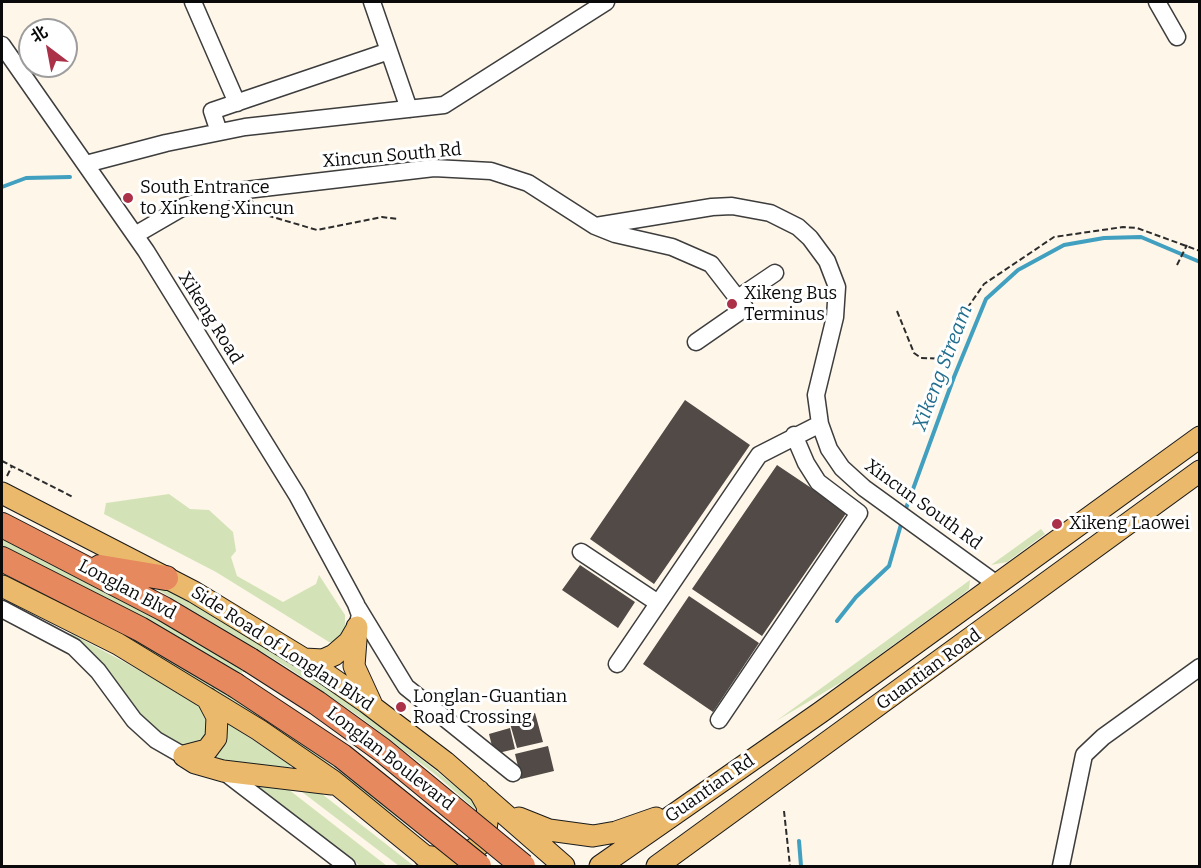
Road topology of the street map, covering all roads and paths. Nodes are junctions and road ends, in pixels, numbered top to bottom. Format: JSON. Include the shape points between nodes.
{"nodes":[{"id":1,"x":193,"y":2,"type":"edge"},
{"id":2,"x":372,"y":2,"type":"edge"},
{"id":3,"x":604,"y":2,"type":"edge"},
{"id":4,"x":1162,"y":3,"type":"edge"},
{"id":5,"x":1177,"y":37,"type":"dead end"},
{"id":6,"x":2,"y":45,"type":"edge"},
{"id":7,"x":389,"y":51,"type":"junction"},
{"id":8,"x":237,"y":103,"type":"junction"},
{"id":9,"x":410,"y":109,"type":"junction"},
{"id":10,"x":219,"y":132,"type":"junction"},
{"id":11,"x":86,"y":164,"type":"junction"},
{"id":12,"x":236,"y":191,"type":"junction"},
{"id":13,"x":246,"y":207,"type":"joint"},
{"id":14,"x":398,"y":219,"type":"dead end"},
{"id":15,"x":595,"y":226,"type":"junction"},
{"id":16,"x":135,"y":235,"type":"junction"},
{"id":17,"x":1186,"y":247,"type":"junction"},
{"id":18,"x":1200,"y":251,"type":"edge"},
{"id":19,"x":1178,"y":264,"type":"dead end"},
{"id":20,"x":775,"y":273,"type":"dead end"},
{"id":21,"x":738,"y":298,"type":"junction"},
{"id":22,"x":897,"y":311,"type":"dead end"},
{"id":23,"x":696,"y":342,"type":"dead end"},
{"id":24,"x":820,"y":424,"type":"junction"},
{"id":25,"x":794,"y":435,"type":"junction"},
{"id":26,"x":1200,"y":437,"type":"edge"},
{"id":27,"x":2,"y":461,"type":"edge"},
{"id":28,"x":1200,"y":471,"type":"edge"},
{"id":29,"x":2,"y":493,"type":"edge"},
{"id":30,"x":73,"y":497,"type":"dead end"},
{"id":31,"x":2,"y":525,"type":"edge"},
{"id":32,"x":581,"y":552,"type":"dead end"},
{"id":33,"x":2,"y":559,"type":"edge"},
{"id":34,"x":77,"y":563,"type":"junction"},
{"id":35,"x":166,"y":578,"type":"junction"},
{"id":36,"x":998,"y":585,"type":"junction"},
{"id":37,"x":2,"y":586,"type":"edge"},
{"id":38,"x":658,"y":603,"type":"junction"},
{"id":39,"x":356,"y":604,"type":"junction"},
{"id":40,"x":2,"y":609,"type":"edge"},
{"id":41,"x":357,"y":627,"type":"junction"},
{"id":42,"x":304,"y":659,"type":"junction"},
{"id":43,"x":250,"y":660,"type":"joint"},
{"id":44,"x":617,"y":664,"type":"dead end"},
{"id":45,"x":1200,"y":667,"type":"edge"},
{"id":46,"x":235,"y":685,"type":"joint"},
{"id":47,"x":207,"y":698,"type":"junction"},
{"id":48,"x":380,"y":712,"type":"junction"},
{"id":49,"x":718,"y":720,"type":"dead end"},
{"id":50,"x":184,"y":756,"type":"junction"},
{"id":51,"x":223,"y":771,"type":"junction"},
{"id":52,"x":513,"y":773,"type":"dead end"},
{"id":53,"x":341,"y":787,"type":"junction"},
{"id":54,"x":478,"y":789,"type":"junction"},
{"id":55,"x":694,"y":800,"type":"junction"},
{"id":56,"x":500,"y":808,"type":"junction"},
{"id":57,"x":784,"y":811,"type":"dead end"},
{"id":58,"x":706,"y":832,"type":"junction"},
{"id":59,"x":430,"y":862,"type":"edge"},
{"id":60,"x":347,"y":867,"type":"edge"},
{"id":61,"x":479,"y":867,"type":"edge"},
{"id":62,"x":523,"y":867,"type":"edge"},
{"id":63,"x":564,"y":867,"type":"edge"},
{"id":64,"x":600,"y":867,"type":"edge"},
{"id":65,"x":657,"y":867,"type":"edge"},
{"id":66,"x":676,"y":867,"type":"edge"},
{"id":67,"x":790,"y":867,"type":"edge"},
{"id":68,"x":1061,"y":867,"type":"edge"}],
"edges":[{"from":1,"to":8,"type":"street"},
{"from":2,"to":7,"type":"street"},
{"from":3,"to":9,"type":"street","via":[[444,105]]},
{"from":4,"to":5,"type":"street"},
{"from":6,"to":11,"type":"street","name":"Xikeng Road"},
{"from":7,"to":8,"type":"street"},
{"from":7,"to":9,"type":"street"},
{"from":8,"to":10,"type":"street","via":[[212,111]]},
{"from":9,"to":10,"type":"street"},
{"from":10,"to":11,"type":"street"},
{"from":11,"to":16,"type":"street","name":"Xikeng Road"},
{"from":12,"to":13,"type":"street","via":[[238,200]]},
{"from":12,"to":15,"type":"street","name":"Xincun South Rd","via":[[434,168],[476,169],[528,183]]},
{"from":12,"to":16,"type":"street","name":"Xincun South Rd","via":[[185,206]]},
{"from":13,"to":14,"type":"path","via":[[311,230],[382,217]]},
{"from":15,"to":21,"type":"street","via":[[701,257],[718,269]]},
{"from":15,"to":24,"type":"street","name":"Xincun South Rd","via":[[732,206],[770,213],[804,232],[827,261],[837,288],[835,317],[818,380],[816,410]]},
{"from":16,"to":39,"type":"street","name":"Xikeng Road","via":[[297,495]]},
{"from":17,"to":18,"type":"path"},
{"from":17,"to":19,"type":"path"},
{"from":17,"to":22,"type":"path","via":[[1137,228],[1054,237],[984,284],[966,310],[947,359],[921,358],[914,353]]},
{"from":20,"to":21,"type":"street"},
{"from":21,"to":23,"type":"street","via":[[745,308]]},
{"from":24,"to":25,"type":"street"},
{"from":24,"to":36,"type":"street","name":"Xincun South Rd","via":[[842,468]]},
{"from":25,"to":38,"type":"street","via":[[759,455]]},
{"from":25,"to":49,"type":"street","via":[[818,482],[859,513]]},
{"from":26,"to":36,"type":"main road","name":"Guantian Road"},
{"from":27,"to":30,"type":"path"},
{"from":28,"to":58,"type":"main road","name":"Guantian Road"},
{"from":29,"to":35,"type":"main road","name":"Side Road of Longlan Blvd"},
{"from":31,"to":34,"type":"highway","name":"Longlan Blvd"},
{"from":32,"to":38,"type":"street"},
{"from":33,"to":46,"type":"highway","name":"Longlan Blvd","via":[[140,629]]},
{"from":34,"to":35,"type":"highway"},
{"from":34,"to":43,"type":"highway","name":"Longlan Blvd"},
{"from":35,"to":42,"type":"main road","name":"Side Road of Longlan Blvd"},
{"from":36,"to":55,"type":"main road","name":"Guantian Road"},
{"from":37,"to":47,"type":"main road","via":[[118,645]]},
{"from":38,"to":44,"type":"street"},
{"from":39,"to":41,"type":"street","name":"Xikeng Road","via":[[360,615]]},
{"from":39,"to":52,"type":"street","via":[[406,687]]},
{"from":40,"to":50,"type":"street","via":[[74,647],[134,720],[156,740]]},
{"from":41,"to":42,"type":"main road","via":[[349,642],[334,655],[316,661]]},
{"from":41,"to":48,"type":"main road","via":[[357,676]]},
{"from":42,"to":48,"type":"main road","name":"Side Road of Longlan Blvd"},
{"from":43,"to":62,"type":"highway","name":"Longlan Boulevard","bridge":true,"via":[[382,750]]},
{"from":45,"to":68,"type":"street","via":[[1084,755]]},
{"from":46,"to":61,"type":"highway","name":"Longlan Boulevard","bridge":true,"via":[[342,756]]},
{"from":47,"to":50,"type":"main road","via":[[217,717],[216,738],[207,750]]},
{"from":47,"to":53,"type":"main road"},
{"from":48,"to":54,"type":"main road","name":"Side Road of Longlan Blvd"},
{"from":50,"to":51,"type":"main road"},
{"from":51,"to":53,"type":"main road","via":[[298,778]]},
{"from":51,"to":60,"type":"street"},
{"from":53,"to":59,"type":"main road"},
{"from":54,"to":56,"type":"main road","name":"Side Road of Longlan Blvd"},
{"from":54,"to":59,"type":"main road","via":[[487,805],[485,836],[464,858]]},
{"from":55,"to":56,"type":"main road","via":[[640,824],[593,836],[549,830]]},
{"from":55,"to":64,"type":"main road","name":"Guantian Rd"},
{"from":56,"to":63,"type":"main road","name":"Side Road of Longlan Blvd"},
{"from":57,"to":67,"type":"path"},
{"from":58,"to":65,"type":"main road","name":"Guantian Road"},
{"from":58,"to":66,"type":"main road"}]}
